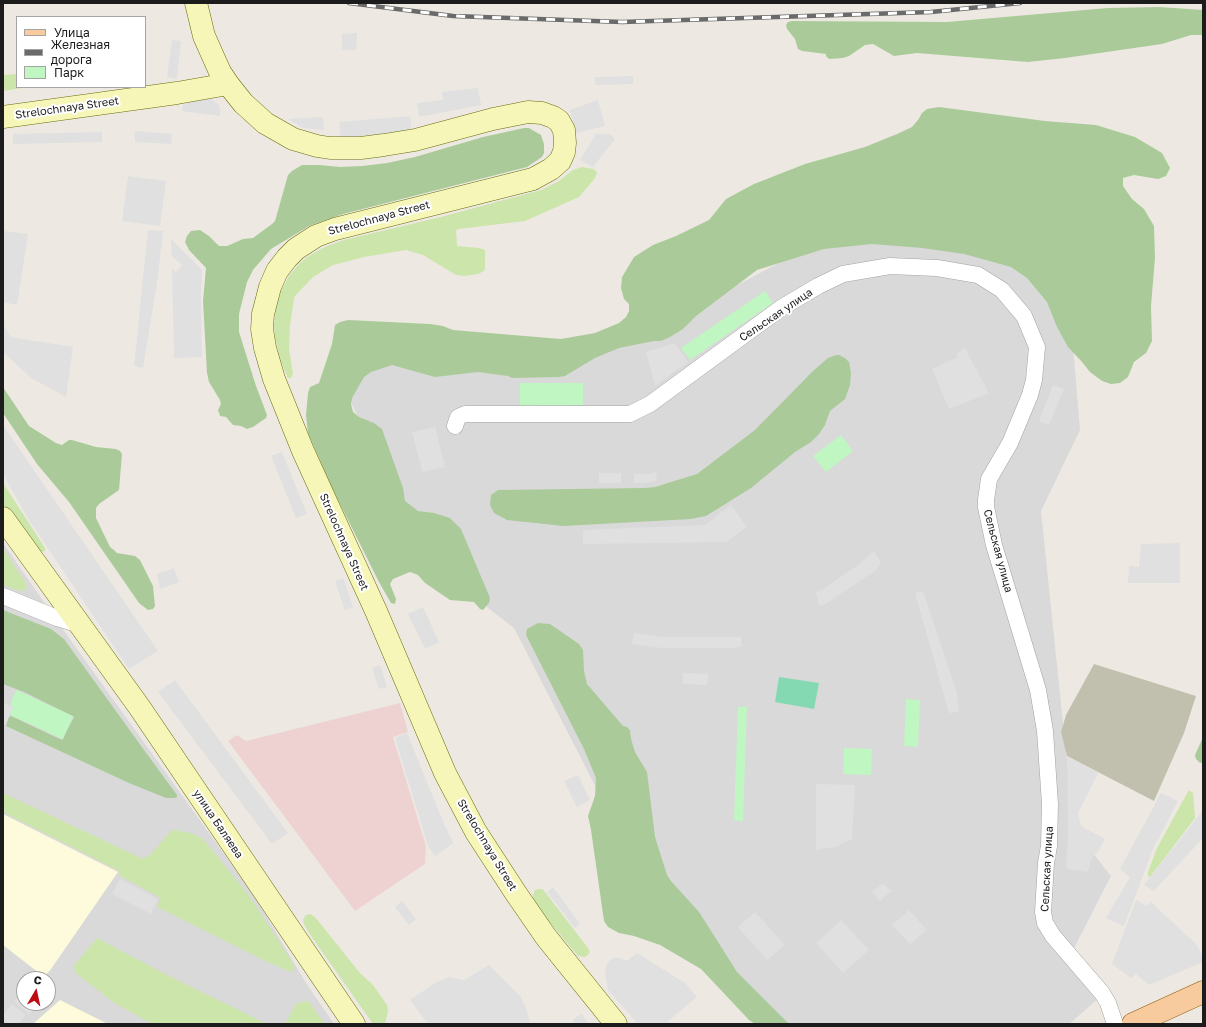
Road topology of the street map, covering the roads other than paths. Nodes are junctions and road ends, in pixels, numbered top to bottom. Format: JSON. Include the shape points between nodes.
{"nodes":[{"id":1,"x":196,"y":3,"type":"edge"},
{"id":2,"x":228,"y":84,"type":"junction"},
{"id":3,"x":3,"y":118,"type":"edge"},
{"id":4,"x":455,"y":426,"type":"dead end"},
{"id":5,"x":3,"y":518,"type":"edge"},
{"id":6,"x":3,"y":596,"type":"edge"},
{"id":7,"x":81,"y":625,"type":"junction"},
{"id":8,"x":1203,"y":992,"type":"edge"},
{"id":9,"x":354,"y":1024,"type":"edge"},
{"id":10,"x":616,"y":1024,"type":"edge"},
{"id":11,"x":1115,"y":1024,"type":"edge"},
{"id":12,"x":1133,"y":1024,"type":"edge"}],
"edges":[{"from":1,"to":2,"type":"main road","via":[[204,36]]},
{"from":2,"to":3,"type":"main road","name":"Strelochnaya Street"},
{"from":2,"to":10,"type":"main road","name":"Strelochnaya Street","via":[[264,123],[293,139],[330,148],[361,148],[415,140],[528,112],[553,117],[564,130],[564,152],[560,161],[533,179],[335,229],[309,240],[296,249],[277,271],[266,299],[262,329],[274,379],[303,451],[376,611],[444,773],[476,832],[515,892],[546,937]]},
{"from":4,"to":11,"type":"street","name":"Сельская улица","via":[[458,417],[465,414],[630,414],[650,404],[781,308],[843,274],[890,266],[937,268],[978,275],[1002,290],[1024,316],[1037,347],[1030,395],[1010,443],[989,479],[986,507],[994,545],[1038,690],[1045,731],[1050,804],[1043,912],[1045,923],[1053,936],[1102,993]]},
{"from":5,"to":7,"type":"main road","name":"улица Баляева"},
{"from":6,"to":7,"type":"street","via":[[42,613]]},
{"from":7,"to":9,"type":"main road","name":"улица Баляева"},
{"from":8,"to":12,"type":"main road"}]}
